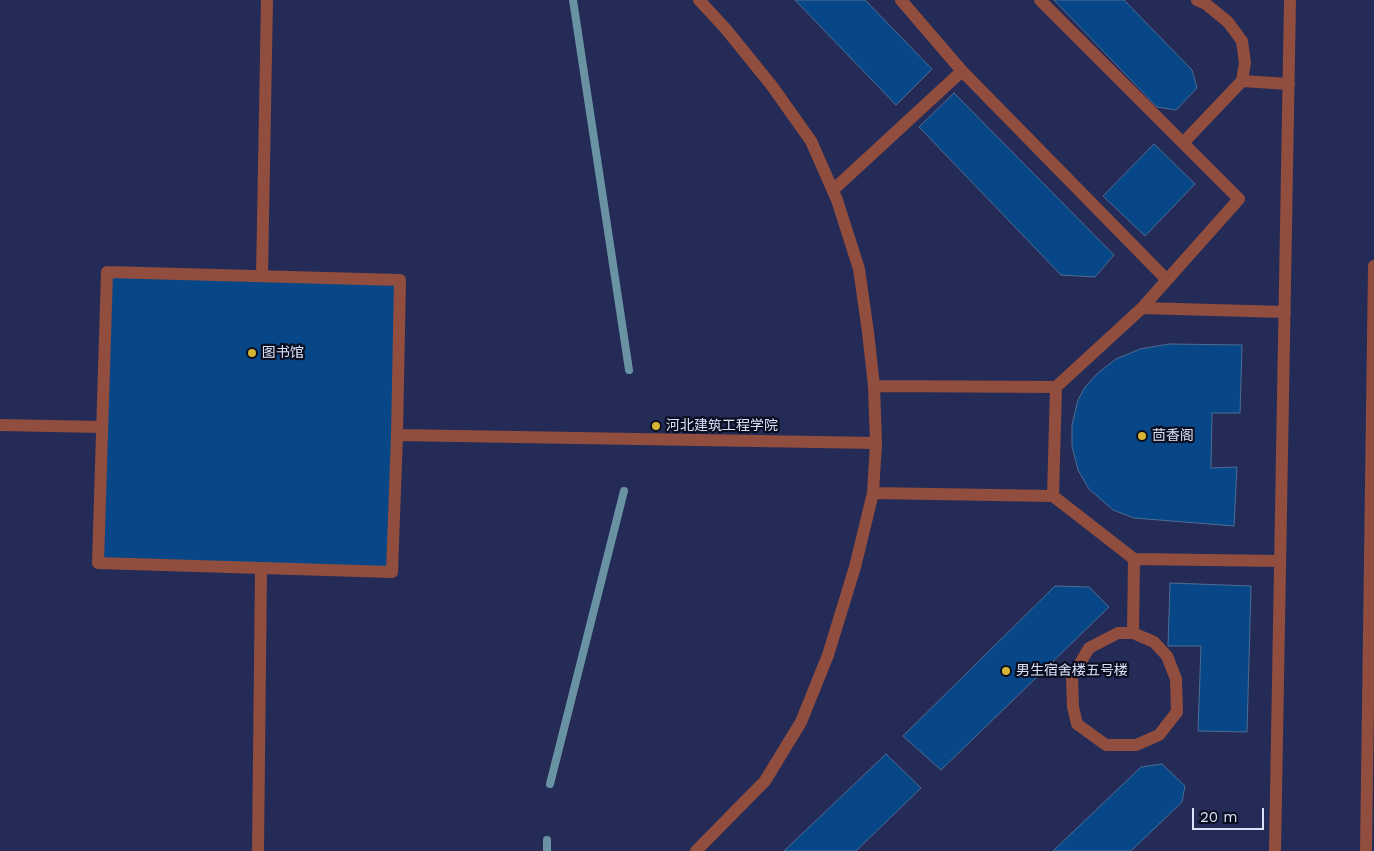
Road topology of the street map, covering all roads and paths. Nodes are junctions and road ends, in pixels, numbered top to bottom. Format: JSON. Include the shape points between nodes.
{"nodes":[{"id":1,"x":267,"y":0,"type":"edge"},
{"id":2,"x":699,"y":0,"type":"edge"},
{"id":3,"x":901,"y":0,"type":"edge"},
{"id":4,"x":1040,"y":0,"type":"edge"},
{"id":5,"x":1197,"y":0,"type":"edge"},
{"id":6,"x":1290,"y":0,"type":"edge"},
{"id":7,"x":962,"y":71,"type":"junction"},
{"id":8,"x":1242,"y":81,"type":"junction"},
{"id":9,"x":1289,"y":84,"type":"junction"},
{"id":10,"x":1183,"y":143,"type":"junction"},
{"id":11,"x":833,"y":190,"type":"junction"},
{"id":12,"x":1374,"y":266,"type":"edge"},
{"id":13,"x":262,"y":276,"type":"junction"},
{"id":14,"x":1167,"y":280,"type":"junction"},
{"id":15,"x":1142,"y":308,"type":"junction"},
{"id":16,"x":1285,"y":312,"type":"junction"},
{"id":17,"x":874,"y":386,"type":"junction"},
{"id":18,"x":1056,"y":387,"type":"junction"},
{"id":19,"x":0,"y":425,"type":"edge"},
{"id":20,"x":102,"y":427,"type":"junction"},
{"id":21,"x":397,"y":435,"type":"junction"},
{"id":22,"x":876,"y":443,"type":"junction"},
{"id":23,"x":872,"y":493,"type":"junction"},
{"id":24,"x":1053,"y":496,"type":"junction"},
{"id":25,"x":1134,"y":560,"type":"junction"},
{"id":26,"x":1280,"y":561,"type":"junction"},
{"id":27,"x":261,"y":568,"type":"junction"},
{"id":28,"x":1132,"y":633,"type":"junction"},
{"id":29,"x":258,"y":851,"type":"edge"},
{"id":30,"x":696,"y":851,"type":"edge"},
{"id":31,"x":1275,"y":851,"type":"edge"},
{"id":32,"x":1366,"y":851,"type":"edge"}],
"edges":[{"from":1,"to":13,"type":"street"},
{"from":2,"to":11,"type":"street","via":[[772,86],[806,133]]},
{"from":3,"to":7,"type":"street"},
{"from":4,"to":10,"type":"street"},
{"from":5,"to":8,"type":"street","via":[[1228,22],[1242,42],[1245,63]]},
{"from":6,"to":9,"type":"street"},
{"from":7,"to":11,"type":"street"},
{"from":7,"to":14,"type":"street"},
{"from":8,"to":9,"type":"street"},
{"from":8,"to":10,"type":"street"},
{"from":9,"to":16,"type":"street"},
{"from":10,"to":14,"type":"street","via":[[1239,199]]},
{"from":11,"to":17,"type":"street","via":[[859,269]]},
{"from":12,"to":32,"type":"street"},
{"from":13,"to":20,"type":"street","via":[[106,272]]},
{"from":13,"to":21,"type":"street","via":[[400,280]]},
{"from":14,"to":15,"type":"street"},
{"from":15,"to":16,"type":"street"},
{"from":15,"to":18,"type":"street"},
{"from":16,"to":26,"type":"street"},
{"from":17,"to":18,"type":"street"},
{"from":17,"to":22,"type":"street"},
{"from":18,"to":24,"type":"street"},
{"from":19,"to":20,"type":"street"},
{"from":20,"to":27,"type":"street","via":[[98,563]]},
{"from":21,"to":22,"type":"street"},
{"from":21,"to":27,"type":"street","via":[[392,572]]},
{"from":22,"to":23,"type":"street"},
{"from":23,"to":24,"type":"street"},
{"from":23,"to":30,"type":"street","via":[[855,567],[830,647],[801,722],[765,781]]},
{"from":24,"to":25,"type":"street"},
{"from":25,"to":26,"type":"street"},
{"from":25,"to":28,"type":"street"},
{"from":26,"to":31,"type":"street"},
{"from":27,"to":29,"type":"street"},
{"from":28,"to":28,"type":"street","via":[[1118,633],[1089,648],[1072,677],[1077,724],[1106,744],[1136,745],[1159,735],[1176,712],[1176,679],[1167,656],[1154,642]]}]}
